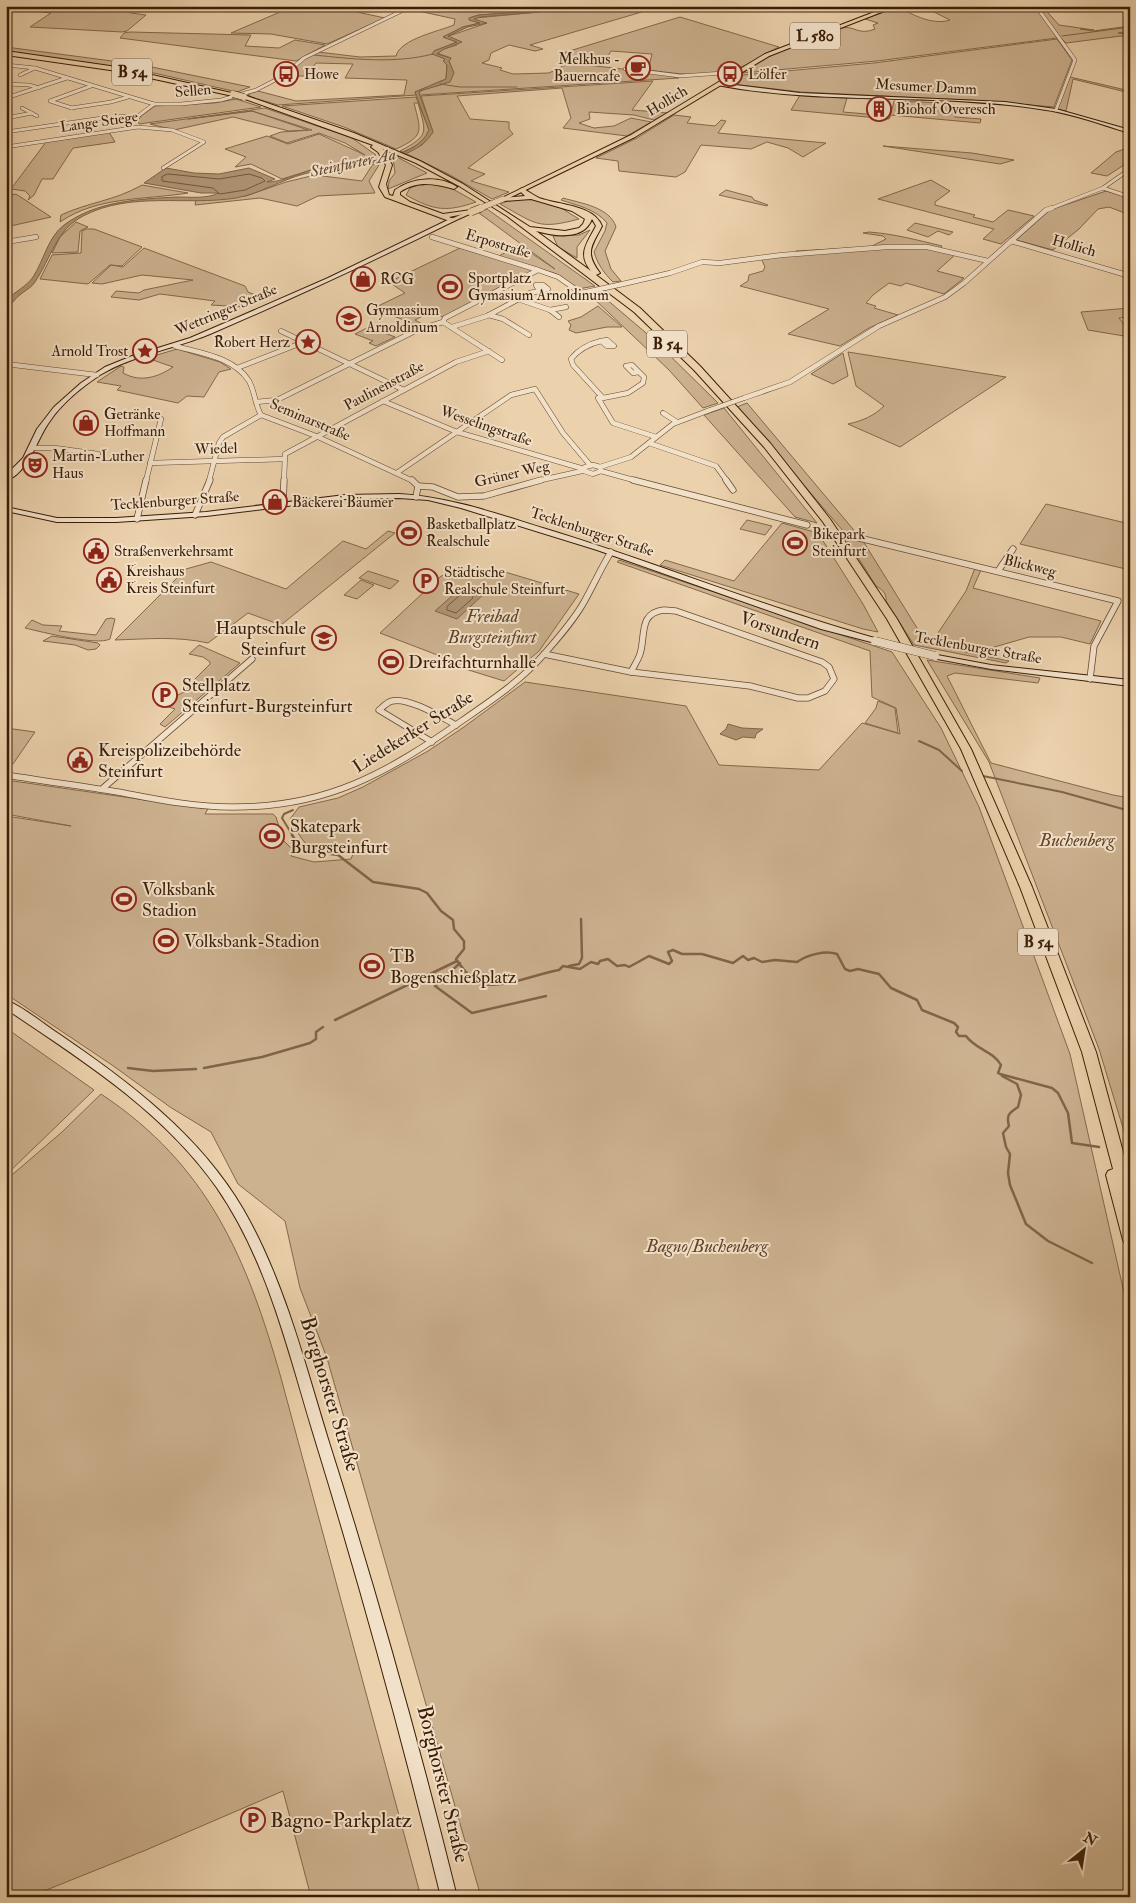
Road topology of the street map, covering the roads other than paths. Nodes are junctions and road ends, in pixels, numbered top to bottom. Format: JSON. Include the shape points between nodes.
{"nodes":[{"id":1,"x":394,"y":6,"type":"edge"},
{"id":2,"x":412,"y":6,"type":"edge"},
{"id":3,"x":895,"y":6,"type":"edge"},
{"id":4,"x":1036,"y":6,"type":"edge"},
{"id":5,"x":406,"y":9,"type":"junction"},
{"id":6,"x":6,"y":53,"type":"edge"},
{"id":7,"x":6,"y":65,"type":"edge"},
{"id":8,"x":35,"y":68,"type":"junction"},
{"id":9,"x":625,"y":68,"type":"dead end"},
{"id":10,"x":738,"y":72,"type":"junction"},
{"id":11,"x":20,"y":75,"type":"dead end"},
{"id":12,"x":67,"y":78,"type":"junction"},
{"id":13,"x":6,"y":84,"type":"edge"},
{"id":14,"x":719,"y":84,"type":"junction"},
{"id":15,"x":92,"y":86,"type":"junction"},
{"id":16,"x":39,"y":88,"type":"junction"},
{"id":17,"x":233,"y":96,"type":"junction"},
{"id":18,"x":128,"y":97,"type":"junction"},
{"id":19,"x":6,"y":98,"type":"edge"},
{"id":20,"x":154,"y":104,"type":"junction"},
{"id":21,"x":22,"y":108,"type":"dead end"},
{"id":22,"x":72,"y":108,"type":"junction"},
{"id":23,"x":1056,"y":110,"type":"junction"},
{"id":24,"x":75,"y":112,"type":"dead end"},
{"id":25,"x":106,"y":112,"type":"dead end"},
{"id":26,"x":32,"y":113,"type":"junction"},
{"id":27,"x":37,"y":116,"type":"dead end"},
{"id":28,"x":138,"y":116,"type":"junction"},
{"id":29,"x":108,"y":117,"type":"junction"},
{"id":30,"x":6,"y":118,"type":"edge"},
{"id":31,"x":51,"y":125,"type":"junction"},
{"id":32,"x":138,"y":127,"type":"junction"},
{"id":33,"x":54,"y":129,"type":"dead end"},
{"id":34,"x":6,"y":132,"type":"edge"},
{"id":35,"x":1130,"y":132,"type":"edge"},
{"id":36,"x":352,"y":134,"type":"junction"},
{"id":37,"x":6,"y":147,"type":"edge"},
{"id":38,"x":408,"y":158,"type":"junction"},
{"id":39,"x":163,"y":168,"type":"dead end"},
{"id":40,"x":1130,"y":169,"type":"edge"},
{"id":41,"x":1103,"y":188,"type":"junction"},
{"id":42,"x":522,"y":190,"type":"junction"},
{"id":43,"x":465,"y":191,"type":"junction"},
{"id":44,"x":535,"y":197,"type":"junction"},
{"id":45,"x":1130,"y":197,"type":"edge"},
{"id":46,"x":502,"y":199,"type":"junction"},
{"id":47,"x":471,"y":212,"type":"junction"},
{"id":48,"x":446,"y":215,"type":"junction"},
{"id":49,"x":509,"y":215,"type":"junction"},
{"id":50,"x":452,"y":220,"type":"junction"},
{"id":51,"x":36,"y":237,"type":"dead end"},
{"id":52,"x":432,"y":237,"type":"dead end"},
{"id":53,"x":1011,"y":241,"type":"junction"},
{"id":54,"x":6,"y":242,"type":"edge"},
{"id":55,"x":988,"y":261,"type":"junction"},
{"id":56,"x":538,"y":270,"type":"junction"},
{"id":57,"x":1130,"y":276,"type":"edge"},
{"id":58,"x":605,"y":285,"type":"junction"},
{"id":59,"x":539,"y":290,"type":"dead end"},
{"id":60,"x":518,"y":299,"type":"junction"},
{"id":61,"x":566,"y":307,"type":"dead end"},
{"id":62,"x":550,"y":310,"type":"junction"},
{"id":63,"x":489,"y":315,"type":"junction"},
{"id":64,"x":559,"y":318,"type":"dead end"},
{"id":65,"x":443,"y":322,"type":"junction"},
{"id":66,"x":452,"y":327,"type":"junction"},
{"id":67,"x":281,"y":331,"type":"dead end"},
{"id":68,"x":530,"y":335,"type":"dead end"},
{"id":69,"x":601,"y":341,"type":"dead end"},
{"id":70,"x":304,"y":342,"type":"junction"},
{"id":71,"x":175,"y":346,"type":"junction"},
{"id":72,"x":489,"y":351,"type":"junction"},
{"id":73,"x":502,"y":360,"type":"dead end"},
{"id":74,"x":6,"y":364,"type":"edge"},
{"id":75,"x":349,"y":364,"type":"junction"},
{"id":76,"x":237,"y":368,"type":"junction"},
{"id":77,"x":639,"y":372,"type":"dead end"},
{"id":78,"x":96,"y":374,"type":"junction"},
{"id":79,"x":404,"y":390,"type":"junction"},
{"id":80,"x":603,"y":398,"type":"junction"},
{"id":81,"x":383,"y":401,"type":"junction"},
{"id":82,"x":256,"y":402,"type":"junction"},
{"id":83,"x":663,"y":413,"type":"dead end"},
{"id":84,"x":262,"y":414,"type":"junction"},
{"id":85,"x":160,"y":419,"type":"dead end"},
{"id":86,"x":677,"y":422,"type":"junction"},
{"id":87,"x":457,"y":432,"type":"junction"},
{"id":88,"x":316,"y":436,"type":"junction"},
{"id":89,"x":656,"y":438,"type":"junction"},
{"id":90,"x":649,"y":443,"type":"junction"},
{"id":91,"x":32,"y":448,"type":"junction"},
{"id":92,"x":98,"y":454,"type":"dead end"},
{"id":93,"x":284,"y":459,"type":"junction"},
{"id":94,"x":215,"y":462,"type":"junction"},
{"id":95,"x":150,"y":463,"type":"junction"},
{"id":96,"x":590,"y":465,"type":"junction"},
{"id":97,"x":600,"y":469,"type":"junction"},
{"id":98,"x":584,"y":470,"type":"junction"},
{"id":99,"x":398,"y":472,"type":"junction"},
{"id":100,"x":6,"y":479,"type":"edge"},
{"id":101,"x":418,"y":486,"type":"junction"},
{"id":102,"x":733,"y":490,"type":"dead end"},
{"id":103,"x":416,"y":497,"type":"junction"},
{"id":104,"x":283,"y":505,"type":"junction"},
{"id":105,"x":6,"y":509,"type":"edge"},
{"id":106,"x":195,"y":515,"type":"junction"},
{"id":107,"x":137,"y":519,"type":"junction"},
{"id":108,"x":807,"y":525,"type":"dead end"},
{"id":109,"x":855,"y":537,"type":"dead end"},
{"id":110,"x":1013,"y":549,"type":"dead end"},
{"id":111,"x":611,"y":552,"type":"junction"},
{"id":112,"x":998,"y":571,"type":"junction"},
{"id":113,"x":544,"y":654,"type":"junction"},
{"id":114,"x":252,"y":659,"type":"dead end"},
{"id":115,"x":631,"y":672,"type":"junction"},
{"id":116,"x":1090,"y":679,"type":"junction"},
{"id":117,"x":1130,"y":683,"type":"edge"},
{"id":118,"x":456,"y":725,"type":"junction"},
{"id":119,"x":432,"y":742,"type":"junction"},
{"id":120,"x":6,"y":775,"type":"edge"},
{"id":121,"x":102,"y":789,"type":"junction"},
{"id":122,"x":6,"y":1004,"type":"edge"},
{"id":123,"x":1130,"y":1205,"type":"edge"},
{"id":124,"x":1130,"y":1240,"type":"edge"},
{"id":125,"x":450,"y":1897,"type":"edge"}],
"edges":[{"from":1,"to":5,"type":"street"},
{"from":2,"to":5,"type":"street"},
{"from":3,"to":10,"type":"main road","name":"Hollich","number":"L 580","via":[[785,47]]},
{"from":4,"to":23,"type":"street","via":[[1075,60]]},
{"from":5,"to":17,"type":"street","via":[[304,58],[283,76],[256,90]]},
{"from":6,"to":17,"type":"highway","number":"B 54","via":[[126,70]]},
{"from":7,"to":8,"type":"street","name":"Sellen"},
{"from":8,"to":11,"type":"street"},
{"from":8,"to":12,"type":"street","name":"Sellen"},
{"from":9,"to":10,"type":"street","via":[[680,76]]},
{"from":10,"to":14,"type":"main road","name":"Hollich","number":"L 580"},
{"from":12,"to":15,"type":"street","name":"Sellen"},
{"from":12,"to":16,"type":"street"},
{"from":13,"to":16,"type":"street"},
{"from":14,"to":23,"type":"main road","name":"Mesumer Damm","via":[[776,92],[980,102]]},
{"from":14,"to":42,"type":"main road","name":"Hollich","number":"L 580","via":[[633,136]]},
{"from":15,"to":18,"type":"street","name":"Sellen"},
{"from":15,"to":22,"type":"street","via":[[50,101]]},
{"from":16,"to":19,"type":"street"},
{"from":17,"to":20,"type":"street","name":"Sellen","via":[[180,104]]},
{"from":17,"to":36,"type":"highway","number":"B 54","bridge":true,"via":[[279,108]]},
{"from":18,"to":20,"type":"street","name":"Sellen"},
{"from":18,"to":22,"type":"street"},
{"from":20,"to":28,"type":"street"},
{"from":21,"to":26,"type":"street"},
{"from":22,"to":24,"type":"street"},
{"from":23,"to":35,"type":"main road","name":"Mesumer Damm"},
{"from":25,"to":29,"type":"street"},
{"from":26,"to":27,"type":"street"},
{"from":26,"to":30,"type":"street"},
{"from":28,"to":29,"type":"street"},
{"from":28,"to":32,"type":"street","via":[[135,122]]},
{"from":29,"to":31,"type":"street"},
{"from":31,"to":33,"type":"street"},
{"from":31,"to":34,"type":"street"},
{"from":32,"to":37,"type":"street","name":"Lange Stiege"},
{"from":32,"to":39,"type":"street","name":"Lange Stiege","via":[[162,128],[204,142]]},
{"from":36,"to":38,"type":"highway","number":"B 54"},
{"from":36,"to":50,"type":"highway","via":[[381,151],[390,164],[381,186],[387,196]]},
{"from":38,"to":43,"type":"highway","number":"B 54"},
{"from":38,"to":49,"type":"highway","number":"B 54","via":[[461,185]]},
{"from":40,"to":41,"type":"street","name":"Grüner Weg"},
{"from":41,"to":45,"type":"street"},
{"from":41,"to":53,"type":"street","name":"Grüner Weg","via":[[1052,206]]},
{"from":42,"to":44,"type":"highway"},
{"from":42,"to":46,"type":"main road","name":"Hollich","number":"L 580"},
{"from":42,"to":58,"type":"highway","via":[[596,218],[599,226],[586,256],[590,267]]},
{"from":43,"to":48,"type":"highway","via":[[430,181],[409,184],[397,191],[396,196],[405,201]]},
{"from":43,"to":124,"type":"highway","number":"B 54","via":[[601,285],[706,383],[764,447],[821,520],[886,619],[958,751],[1018,888],[1081,1053]]},
{"from":44,"to":46,"type":"highway"},
{"from":44,"to":49,"type":"highway","via":[[580,212],[589,222],[580,230],[553,232],[533,228]]},
{"from":46,"to":47,"type":"main road","name":"Hollich","number":"L 580","bridge":true},
{"from":47,"to":48,"type":"highway"},
{"from":47,"to":50,"type":"main road","name":"Hollich","number":"L 580"},
{"from":48,"to":50,"type":"highway"},
{"from":49,"to":58,"type":"highway","number":"B 54"},
{"from":50,"to":71,"type":"main road","name":"Wettringer Straße","number":"L 580"},
{"from":51,"to":54,"type":"street"},
{"from":52,"to":56,"type":"street","name":"Erpostraße"},
{"from":53,"to":55,"type":"street","name":"Grüner Weg"},
{"from":53,"to":57,"type":"street","name":"Hollich"},
{"from":55,"to":56,"type":"street","bridge":true,"via":[[927,247],[782,254],[720,263],[702,262],[670,274],[581,293],[557,276]]},
{"from":55,"to":86,"type":"street","name":"Grüner Weg","bridge":true,"via":[[955,291],[879,326],[790,382]]},
{"from":56,"to":65,"type":"street","name":"Erpostraße","via":[[445,318]]},
{"from":58,"to":123,"type":"highway","number":"B 54","via":[[683,354],[767,445],[827,520],[892,619],[966,750],[1026,887],[1089,1052]]},
{"from":59,"to":60,"type":"street"},
{"from":60,"to":62,"type":"street"},
{"from":60,"to":63,"type":"street"},
{"from":61,"to":62,"type":"street"},
{"from":62,"to":64,"type":"street"},
{"from":63,"to":66,"type":"street"},
{"from":63,"to":68,"type":"street","via":[[503,319]]},
{"from":65,"to":66,"type":"street"},
{"from":65,"to":75,"type":"street","name":"Erpostraße","via":[[417,330]]},
{"from":66,"to":72,"type":"street"},
{"from":67,"to":70,"type":"street"},
{"from":69,"to":80,"type":"street","via":[[584,345],[571,360]]},
{"from":70,"to":75,"type":"street"},
{"from":70,"to":76,"type":"street"},
{"from":71,"to":76,"type":"street"},
{"from":71,"to":78,"type":"main road","name":"Wettringer Straße","number":"L 580","via":[[122,362]]},
{"from":72,"to":73,"type":"street"},
{"from":72,"to":79,"type":"street","name":"Paulinenstraße","via":[[456,362]]},
{"from":74,"to":78,"type":"street"},
{"from":75,"to":79,"type":"street"},
{"from":75,"to":82,"type":"street","name":"Erpostraße","via":[[277,400]]},
{"from":76,"to":82,"type":"street","name":"Seminarstraße","via":[[249,380]]},
{"from":77,"to":80,"type":"street","via":[[644,380],[636,389]]},
{"from":78,"to":91,"type":"main road","name":"Wettringer Straße","number":"L 580","via":[[48,419]]},
{"from":79,"to":81,"type":"street","name":"Paulinenstraße"},
{"from":80,"to":89,"type":"street","via":[[598,398],[613,423]]},
{"from":81,"to":87,"type":"street","name":"Wesselingstraße"},
{"from":81,"to":88,"type":"street","name":"Paulinenstraße"},
{"from":82,"to":84,"type":"street","name":"Seminarstraße"},
{"from":83,"to":86,"type":"street"},
{"from":84,"to":88,"type":"street","name":"Seminarstraße"},
{"from":84,"to":94,"type":"street","via":[[223,437]]},
{"from":85,"to":95,"type":"street"},
{"from":86,"to":89,"type":"street","name":"Grüner Weg"},
{"from":87,"to":96,"type":"street","via":[[511,395],[535,389],[563,433]]},
{"from":87,"to":98,"type":"street","name":"Wesselingstraße"},
{"from":87,"to":99,"type":"street"},
{"from":88,"to":93,"type":"street","name":"Paulinenstraße","via":[[285,454]]},
{"from":88,"to":99,"type":"street","name":"Seminarstraße"},
{"from":89,"to":90,"type":"street","name":"Grüner Weg"},
{"from":90,"to":97,"type":"street","name":"Grüner Weg","via":[[631,457]]},
{"from":90,"to":102,"type":"street","via":[[716,466]]},
{"from":91,"to":92,"type":"street"},
{"from":91,"to":100,"type":"main road","name":"Wettringer Straße","number":"L 580","via":[[25,462]]},
{"from":93,"to":94,"type":"street","name":"Wiedel"},
{"from":93,"to":104,"type":"street"},
{"from":94,"to":95,"type":"street","name":"Wiedel"},
{"from":94,"to":106,"type":"street"},
{"from":95,"to":107,"type":"street"},
{"from":96,"to":97,"type":"street","name":"Grüner Weg"},
{"from":96,"to":98,"type":"street","name":"Grüner Weg"},
{"from":97,"to":98,"type":"street","name":"Grüner Weg","via":[[593,474]]},
{"from":97,"to":108,"type":"street"},
{"from":98,"to":101,"type":"street","name":"Grüner Weg","via":[[484,496],[458,497],[433,487]]},
{"from":99,"to":101,"type":"street","name":"Seminarstraße"},
{"from":101,"to":103,"type":"street"},
{"from":103,"to":104,"type":"main road","name":"Tecklenburger Straße","via":[[345,498]]},
{"from":103,"to":111,"type":"main road","name":"Tecklenburger Straße","via":[[456,504]]},
{"from":104,"to":106,"type":"main road","name":"Tecklenburger Straße"},
{"from":105,"to":107,"type":"main road","name":"Tecklenburger Straße","via":[[57,520]]},
{"from":106,"to":107,"type":"main road","name":"Tecklenburger Straße"},
{"from":109,"to":112,"type":"street","name":"Blickweg"},
{"from":110,"to":112,"type":"street"},
{"from":111,"to":113,"type":"street","name":"Liedekerker Straße","via":[[583,603]]},
{"from":111,"to":116,"type":"main road","name":"Tecklenburger Straße","bridge":true,"via":[[875,641],[935,656]]},
{"from":112,"to":116,"type":"street","name":"Blickweg","via":[[1118,601],[1094,646]]},
{"from":113,"to":115,"type":"street","name":"Vorsundern"},
{"from":113,"to":118,"type":"street","name":"Liedekerker Straße","via":[[494,698]]},
{"from":114,"to":121,"type":"street"},
{"from":115,"to":115,"type":"street","name":"Vorsundern","via":[[641,652],[644,622],[648,615],[663,608],[822,662],[830,667],[834,679],[825,691],[808,698],[750,686]]},
{"from":116,"to":117,"type":"main road","name":"Tecklenburger Straße"},
{"from":118,"to":119,"type":"street","name":"Liedekerker Straße"},
{"from":118,"to":119,"type":"street","via":[[401,701],[392,701],[379,710]]},
{"from":119,"to":121,"type":"street","name":"Liedekerker Straße","via":[[354,787],[288,804],[206,806]]},
{"from":120,"to":121,"type":"street","name":"Liedekerker Straße"},
{"from":122,"to":125,"type":"main road","name":"Borghorster Straße","via":[[131,1091],[161,1117],[221,1185],[251,1234],[275,1291],[327,1456],[402,1708]]}]}
